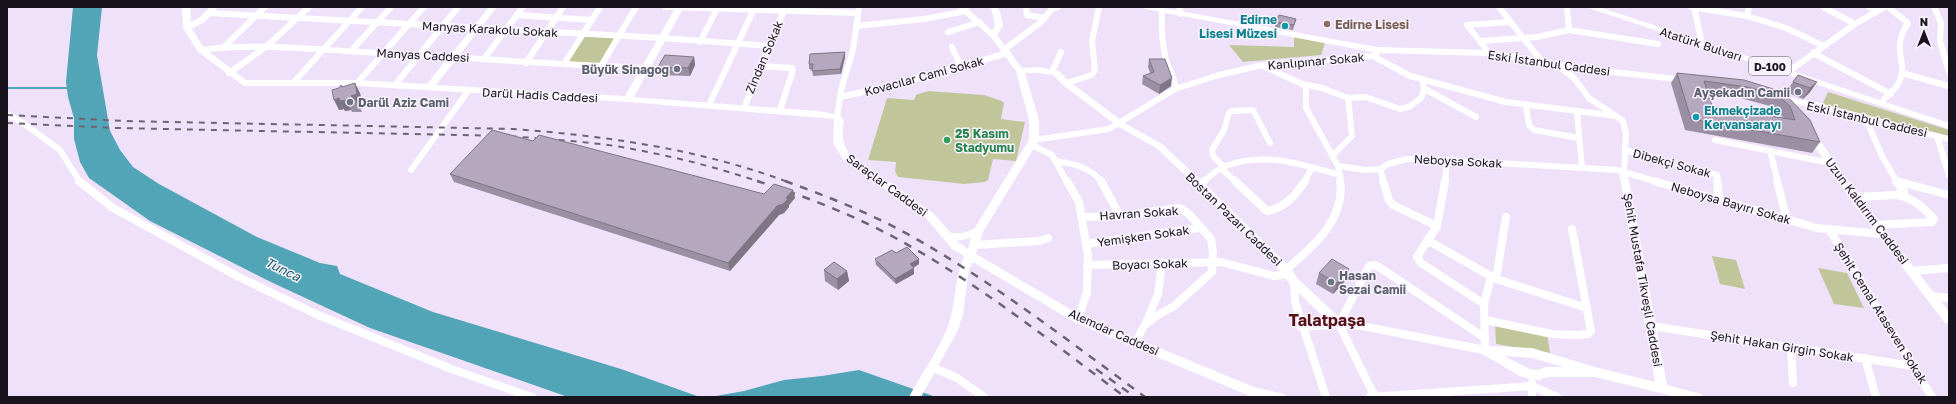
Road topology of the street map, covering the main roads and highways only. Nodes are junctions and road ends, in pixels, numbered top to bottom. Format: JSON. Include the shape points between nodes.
{"nodes":[{"id":1,"x":186,"y":7,"type":"edge"},
{"id":2,"x":493,"y":7,"type":"edge"},
{"id":3,"x":680,"y":7,"type":"edge"},
{"id":4,"x":986,"y":7,"type":"edge"},
{"id":5,"x":993,"y":7,"type":"edge"},
{"id":6,"x":1145,"y":7,"type":"edge"},
{"id":7,"x":1590,"y":7,"type":"edge"},
{"id":8,"x":1602,"y":7,"type":"edge"},
{"id":9,"x":212,"y":10,"type":"edge"},
{"id":10,"x":1180,"y":11,"type":"edge"},
{"id":11,"x":187,"y":28,"type":"junction"},
{"id":12,"x":993,"y":35,"type":"junction"},
{"id":13,"x":1020,"y":71,"type":"junction"},
{"id":14,"x":1693,"y":80,"type":"edge"},
{"id":15,"x":429,"y":88,"type":"junction"},
{"id":16,"x":1772,"y":97,"type":"edge"},
{"id":17,"x":628,"y":99,"type":"junction"},
{"id":18,"x":1786,"y":101,"type":"junction"},
{"id":19,"x":1797,"y":114,"type":"edge"},
{"id":20,"x":837,"y":117,"type":"joint"},
{"id":21,"x":1949,"y":121,"type":"edge"},
{"id":22,"x":1806,"y":126,"type":"edge"},
{"id":23,"x":1949,"y":126,"type":"edge"},
{"id":24,"x":1949,"y":139,"type":"edge"},
{"id":25,"x":1624,"y":172,"type":"road end"},
{"id":26,"x":978,"y":232,"type":"junction"},
{"id":27,"x":948,"y":237,"type":"junction"},
{"id":28,"x":973,"y":250,"type":"junction"},
{"id":29,"x":1949,"y":320,"type":"edge"},
{"id":30,"x":1339,"y":324,"type":"junction"},
{"id":31,"x":1302,"y":327,"type":"road end"},
{"id":32,"x":1485,"y":350,"type":"junction"},
{"id":33,"x":1522,"y":352,"type":"junction"},
{"id":34,"x":1537,"y":354,"type":"junction"},
{"id":35,"x":1517,"y":369,"type":"junction"},
{"id":36,"x":1546,"y":372,"type":"junction"},
{"id":37,"x":1595,"y":372,"type":"junction"},
{"id":38,"x":1243,"y":387,"type":"junction"},
{"id":39,"x":1662,"y":389,"type":"junction"},
{"id":40,"x":915,"y":397,"type":"edge"},
{"id":41,"x":1263,"y":397,"type":"edge"},
{"id":42,"x":1280,"y":397,"type":"edge"},
{"id":43,"x":1697,"y":397,"type":"edge"}],
"edges":[{"from":1,"to":11,"type":"main road"},
{"from":2,"to":15,"type":"main road"},
{"from":3,"to":17,"type":"main road"},
{"from":4,"to":12,"type":"main road","via":[[993,23]]},
{"from":5,"to":12,"type":"main road","via":[[999,26]]},
{"from":6,"to":10,"type":"main road","name":"Eski İstanbul Caddesi"},
{"from":7,"to":23,"type":"main road","name":"Atatürk Bulvarı","number":"D-100"},
{"from":8,"to":21,"type":"main road","name":"Atatürk Bulvarı","number":"D-100","via":[[1792,69],[1888,97]]},
{"from":9,"to":11,"type":"main road","via":[[195,25]]},
{"from":10,"to":14,"type":"main road","name":"Eski İstanbul Caddesi","via":[[1375,53],[1488,53],[1584,69]]},
{"from":11,"to":15,"type":"main road","name":"Darül Hadis Caddesi","via":[[201,50],[244,83],[357,83]]},
{"from":12,"to":13,"type":"main road"},
{"from":13,"to":26,"type":"main road","via":[[1034,120],[1033,143]]},
{"from":13,"to":30,"type":"main road","name":"Bostan Pazarı Caddesi","via":[[1056,73],[1120,124],[1159,146]]},
{"from":15,"to":17,"type":"main road","name":"Darül Hadis Caddesi"},
{"from":16,"to":18,"type":"main road","name":"Eski İstanbul Caddesi"},
{"from":17,"to":20,"type":"main road","name":"Darül Hadis Caddesi","via":[[780,110]]},
{"from":18,"to":19,"type":"main road"},
{"from":18,"to":24,"type":"main road","name":"Eski İstanbul Caddesi","via":[[1815,105]]},
{"from":20,"to":27,"type":"main road","name":"Saraçlar Caddesi","via":[[840,120],[838,144],[846,157],[929,215]]},
{"from":22,"to":29,"type":"main road","name":"Uzun Kaldırım Caddesi","via":[[1854,197]]},
{"from":25,"to":39,"type":"main road","name":"Şehit Mustafa Tikveşli Caddesi"},
{"from":26,"to":27,"type":"main road","via":[[962,237]]},
{"from":26,"to":28,"type":"main road"},
{"from":27,"to":28,"type":"main road","name":"Saraçlar Caddesi","via":[[956,246]]},
{"from":28,"to":38,"type":"main road","name":"Alemdar Caddesi","via":[[1078,319]]},
{"from":28,"to":40,"type":"main road","via":[[961,283],[960,300],[952,330]]},
{"from":30,"to":31,"type":"main road"},
{"from":30,"to":32,"type":"main road","via":[[1362,326]]},
{"from":32,"to":33,"type":"main road"},
{"from":32,"to":35,"type":"main road"},
{"from":33,"to":34,"type":"main road"},
{"from":33,"to":35,"type":"main road","via":[[1516,354]]},
{"from":34,"to":36,"type":"main road","via":[[1546,363]]},
{"from":34,"to":37,"type":"main road"},
{"from":35,"to":36,"type":"main road","via":[[1532,381]]},
{"from":36,"to":37,"type":"main road"},
{"from":37,"to":39,"type":"main road"},
{"from":38,"to":41,"type":"main road"},
{"from":38,"to":42,"type":"main road"},
{"from":39,"to":43,"type":"main road"}]}
